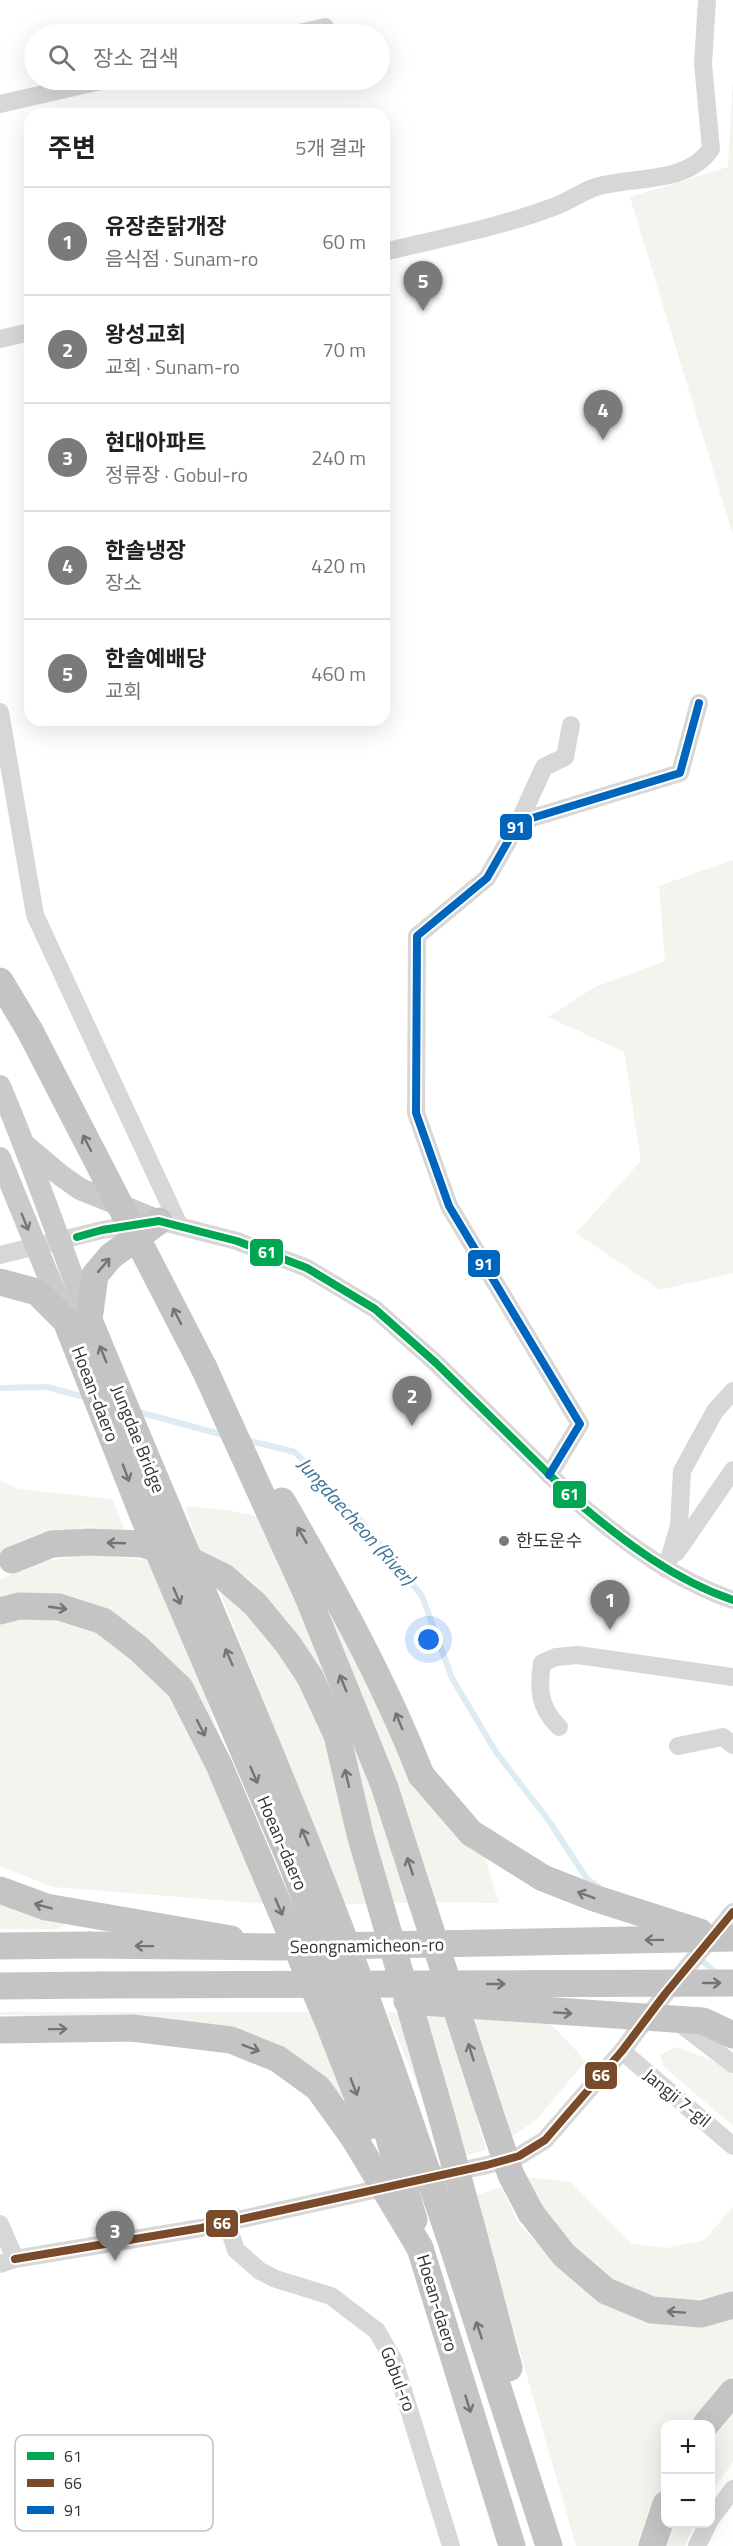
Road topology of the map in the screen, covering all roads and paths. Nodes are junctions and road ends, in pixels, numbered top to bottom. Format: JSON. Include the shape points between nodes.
{"nodes":[{"id":1,"x":707,"y":0,"type":"edge"},
{"id":2,"x":61,"y":90,"type":"edge"},
{"id":3,"x":0,"y":104,"type":"edge"},
{"id":4,"x":390,"y":251,"type":"edge"},
{"id":5,"x":24,"y":333,"type":"edge"},
{"id":6,"x":0,"y":339,"type":"edge"},
{"id":7,"x":699,"y":703,"type":"dead end"},
{"id":8,"x":0,"y":712,"type":"edge"},
{"id":9,"x":571,"y":725,"type":"dead end"},
{"id":10,"x":519,"y":822,"type":"junction"},
{"id":11,"x":0,"y":981,"type":"edge"},
{"id":12,"x":0,"y":1086,"type":"edge"},
{"id":13,"x":26,"y":1146,"type":"junction"},
{"id":14,"x":1,"y":1170,"type":"edge"},
{"id":15,"x":169,"y":1223,"type":"junction"},
{"id":16,"x":59,"y":1241,"type":"junction"},
{"id":17,"x":35,"y":1246,"type":"junction"},
{"id":18,"x":0,"y":1255,"type":"edge"},
{"id":19,"x":0,"y":1282,"type":"edge"},
{"id":20,"x":78,"y":1320,"type":"junction"},
{"id":21,"x":733,"y":1391,"type":"edge"},
{"id":22,"x":733,"y":1470,"type":"edge"},
{"id":23,"x":549,"y":1475,"type":"junction"},
{"id":24,"x":173,"y":1525,"type":"joint"},
{"id":25,"x":6,"y":1563,"type":"edge"},
{"id":26,"x":666,"y":1569,"type":"junction"},
{"id":27,"x":320,"y":1591,"type":"junction"},
{"id":28,"x":733,"y":1600,"type":"edge"},
{"id":29,"x":0,"y":1611,"type":"edge"},
{"id":30,"x":733,"y":1677,"type":"edge"},
{"id":31,"x":559,"y":1727,"type":"dead end"},
{"id":32,"x":733,"y":1745,"type":"edge"},
{"id":33,"x":678,"y":1746,"type":"dead end"},
{"id":34,"x":0,"y":1890,"type":"edge"},
{"id":35,"x":733,"y":1912,"type":"edge"},
{"id":36,"x":727,"y":1938,"type":"edge"},
{"id":37,"x":0,"y":1946,"type":"edge"},
{"id":38,"x":280,"y":1947,"type":"junction"},
{"id":39,"x":733,"y":1983,"type":"edge"},
{"id":40,"x":0,"y":1986,"type":"edge"},
{"id":41,"x":211,"y":1986,"type":"junction"},
{"id":42,"x":660,"y":1999,"type":"junction"},
{"id":43,"x":0,"y":2030,"type":"edge"},
{"id":44,"x":733,"y":2035,"type":"edge"},
{"id":45,"x":622,"y":2051,"type":"junction"},
{"id":46,"x":733,"y":2064,"type":"edge"},
{"id":47,"x":381,"y":2133,"type":"junction"},
{"id":48,"x":733,"y":2146,"type":"edge"},
{"id":49,"x":226,"y":2223,"type":"junction"},
{"id":50,"x":0,"y":2224,"type":"edge"},
{"id":51,"x":460,"y":2233,"type":"junction"},
{"id":52,"x":8,"y":2262,"type":"edge"},
{"id":53,"x":733,"y":2305,"type":"edge"},
{"id":54,"x":733,"y":2392,"type":"edge"},
{"id":55,"x":709,"y":2420,"type":"edge"},
{"id":56,"x":733,"y":2488,"type":"edge"},
{"id":57,"x":715,"y":2514,"type":"edge"},
{"id":58,"x":661,"y":2519,"type":"edge"},
{"id":59,"x":706,"y":2528,"type":"edge"},
{"id":60,"x":451,"y":2546,"type":"edge"},
{"id":61,"x":512,"y":2546,"type":"edge"},
{"id":62,"x":549,"y":2546,"type":"edge"},
{"id":63,"x":557,"y":2546,"type":"edge"},
{"id":64,"x":652,"y":2546,"type":"edge"},
{"id":65,"x":697,"y":2546,"type":"edge"}],
"edges":[{"from":1,"to":4,"type":"street","via":[[703,64],[711,149],[704,159],[682,172],[594,188],[557,206]]},
{"from":2,"to":3,"type":"street"},
{"from":5,"to":6,"type":"street"},
{"from":7,"to":10,"type":"street","via":[[680,773]]},
{"from":8,"to":15,"type":"street","via":[[35,915]]},
{"from":9,"to":10,"type":"street","via":[[566,757],[544,766]]},
{"from":10,"to":23,"type":"street","via":[[488,878],[417,936],[416,1113],[449,1206],[580,1424]]},
{"from":27,"to":11,"type":"highway","one_way":true,"bridge":true,"via":[[30,1031]]},
{"from":12,"to":13,"type":"main road","name":"Hoean-daero"},
{"from":13,"to":15,"type":"main road","via":[[80,1189]]},
{"from":13,"to":16,"type":"main road","name":"Hoean-daero"},
{"from":14,"to":17,"type":"main road","name":"Hoean-daero","one_way":true},
{"from":15,"to":16,"type":"street","via":[[102,1230]]},
{"from":20,"to":15,"type":"highway","one_way":true,"via":[[95,1275],[111,1256]]},
{"from":15,"to":23,"type":"street","via":[[237,1241],[307,1269],[375,1309],[436,1363]]},
{"from":16,"to":17,"type":"street"},
{"from":16,"to":20,"type":"main road","name":"Hoean-daero"},
{"from":17,"to":18,"type":"street"},
{"from":17,"to":20,"type":"main road","name":"Hoean-daero"},
{"from":19,"to":20,"type":"highway","via":[[37,1292]]},
{"from":24,"to":20,"type":"highway","name":"Jungdae Bridge","one_way":true},
{"from":20,"to":47,"type":"highway","name":"Hoean-daero","one_way":true,"via":[[146,1523],[291,1862],[362,2047]]},
{"from":21,"to":26,"type":"street","via":[[715,1412],[682,1471],[679,1526]]},
{"from":22,"to":26,"type":"street"},
{"from":23,"to":26,"type":"street","via":[[600,1522]]},
{"from":47,"to":24,"type":"highway","name":"Hoean-daero","one_way":true,"via":[[377,2024],[320,1871]]},
{"from":51,"to":25,"type":"highway","one_way":true,"bridge":true,"via":[[442,2118],[360,1834],[337,1734],[310,1677],[288,1644],[255,1604],[224,1577],[143,1544],[52,1544]]},
{"from":26,"to":28,"type":"street"},
{"from":36,"to":27,"type":"highway","one_way":true,"bridge":true,"via":[[594,1898],[543,1878],[471,1833],[421,1775],[395,1709]]},
{"from":53,"to":27,"type":"highway","one_way":true,"bridge":true,"via":[[701,2314],[652,2310],[606,2291],[564,2255],[531,2213],[511,2175],[488,2108]]},
{"from":29,"to":47,"type":"highway","one_way":true,"via":[[19,1606],[59,1607],[103,1621],[180,1688],[219,1765],[329,2024]]},
{"from":30,"to":31,"type":"street","via":[[578,1655],[556,1656],[542,1663],[539,1684],[546,1714]]},
{"from":32,"to":33,"type":"street","via":[[723,1737]]},
{"from":38,"to":34,"type":"highway","one_way":true,"bridge":true,"via":[[46,1907]]},
{"from":35,"to":42,"type":"street","bridge":true},
{"from":36,"to":38,"type":"highway","name":"Seongnamicheon-ro","one_way":true,"bridge":true},
{"from":38,"to":37,"type":"highway","name":"Seongnamicheon-ro","one_way":true,"bridge":true},
{"from":41,"to":39,"type":"highway","one_way":true,"bridge":true},
{"from":40,"to":41,"type":"highway","bridge":true},
{"from":41,"to":44,"type":"highway","one_way":true,"bridge":true,"via":[[703,2021]]},
{"from":42,"to":45,"type":"street"},
{"from":42,"to":46,"type":"street"},
{"from":43,"to":47,"type":"highway","one_way":true,"via":[[132,2028],[231,2040],[278,2059]]},
{"from":45,"to":48,"type":"street","name":"Jangji 7-gil"},
{"from":45,"to":49,"type":"street","via":[[545,2140],[519,2156]]},
{"from":47,"to":51,"type":"highway","name":"Hoean-daero","bridge":true},
{"from":47,"to":61,"type":"highway","name":"Hoean-daero","one_way":true,"bridge":true},
{"from":49,"to":52,"type":"street"},
{"from":49,"to":60,"type":"street","name":"Gobul-ro","via":[[236,2250],[260,2271],[331,2296],[377,2331],[394,2361]]},
{"from":50,"to":52,"type":"street"},
{"from":62,"to":51,"type":"highway","name":"Hoean-daero","one_way":true},
{"from":51,"to":63,"type":"highway"},
{"from":54,"to":55,"type":"highway"},
{"from":56,"to":57,"type":"street"},
{"from":58,"to":64,"type":"highway"},
{"from":59,"to":65,"type":"street"}]}
